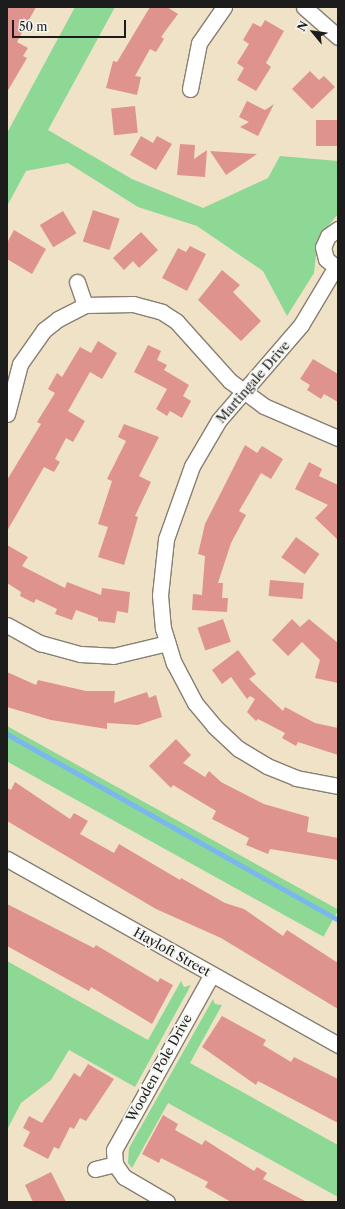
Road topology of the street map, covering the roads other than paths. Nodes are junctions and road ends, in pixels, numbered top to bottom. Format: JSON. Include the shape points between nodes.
{"nodes":[{"id":1,"x":224,"y":7,"type":"edge"},
{"id":2,"x":304,"y":7,"type":"edge"},
{"id":3,"x":338,"y":37,"type":"edge"},
{"id":4,"x":190,"y":89,"type":"dead end"},
{"id":5,"x":338,"y":229,"type":"edge"},
{"id":6,"x":336,"y":268,"type":"edge"},
{"id":7,"x":77,"y":282,"type":"dead end"},
{"id":8,"x":85,"y":305,"type":"junction"},
{"id":9,"x":243,"y":390,"type":"junction"},
{"id":10,"x":7,"y":414,"type":"edge"},
{"id":11,"x":338,"y":438,"type":"edge"},
{"id":12,"x":7,"y":625,"type":"edge"},
{"id":13,"x":167,"y":643,"type":"junction"},
{"id":14,"x":338,"y":786,"type":"edge"},
{"id":15,"x":7,"y":859,"type":"edge"},
{"id":16,"x":212,"y":974,"type":"junction"},
{"id":17,"x":338,"y":1045,"type":"edge"},
{"id":18,"x":115,"y":1164,"type":"junction"},
{"id":19,"x":95,"y":1170,"type":"dead end"},
{"id":20,"x":167,"y":1202,"type":"edge"}],
"edges":[{"from":1,"to":4,"type":"street","via":[[199,43]]},
{"from":2,"to":3,"type":"street"},
{"from":5,"to":6,"type":"street","via":[[328,236],[323,247],[326,259]]},
{"from":6,"to":9,"type":"street","name":"Martingale Drive","via":[[300,325]]},
{"from":7,"to":8,"type":"street"},
{"from":8,"to":9,"type":"street","via":[[133,304],[162,312],[186,329],[216,367]]},
{"from":8,"to":10,"type":"street","via":[[58,319],[36,340],[20,364]]},
{"from":9,"to":11,"type":"street","via":[[272,411]]},
{"from":9,"to":13,"type":"street","name":"Martingale Drive","via":[[202,447],[171,520],[160,580]]},
{"from":12,"to":13,"type":"street","via":[[40,643],[80,654],[113,656]]},
{"from":13,"to":14,"type":"street","name":"Martingale Drive","via":[[195,703],[239,749],[281,772]]},
{"from":15,"to":16,"type":"street","name":"Hayloft Street"},
{"from":16,"to":17,"type":"street","name":"Hayloft Street"},
{"from":16,"to":18,"type":"street","name":"Wooden Pole Drive","via":[[118,1142]]},
{"from":18,"to":19,"type":"street"},
{"from":18,"to":20,"type":"street","via":[[127,1179]]}]}
